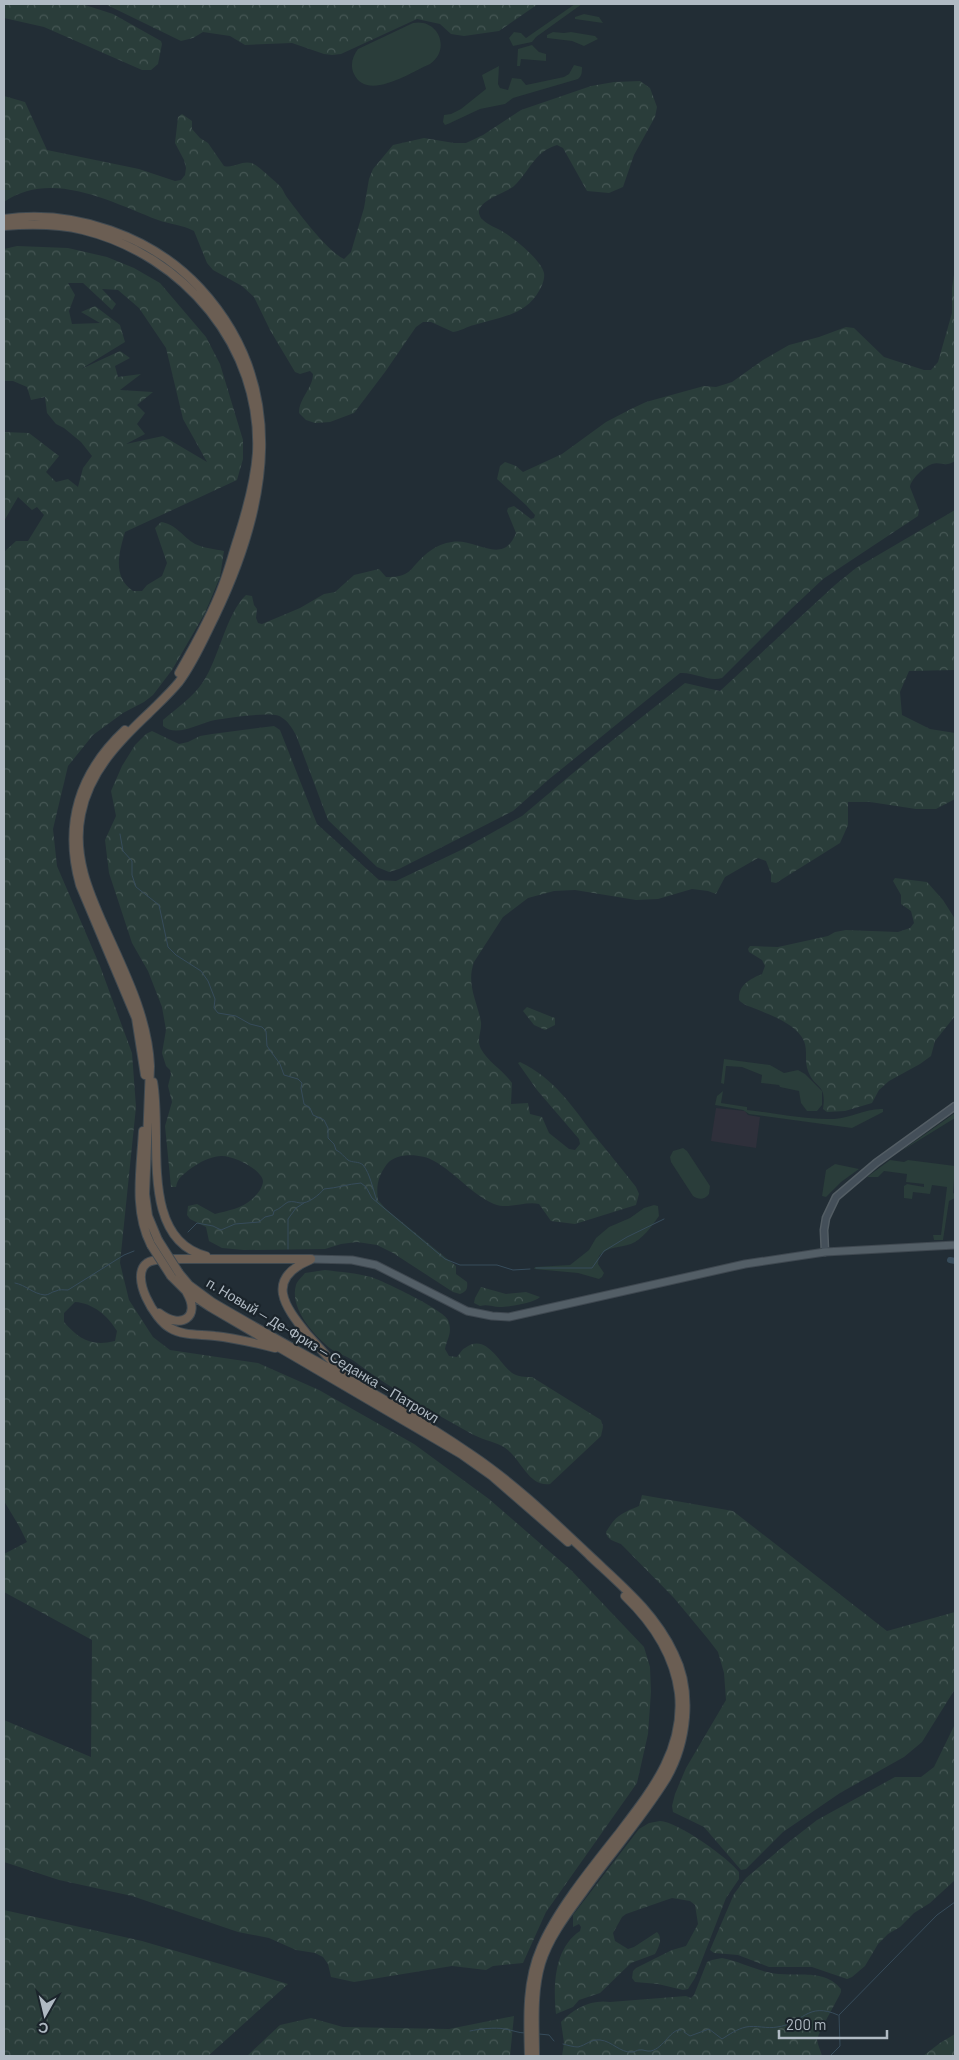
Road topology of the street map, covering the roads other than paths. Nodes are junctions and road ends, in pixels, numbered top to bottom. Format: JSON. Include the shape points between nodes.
{"nodes":[{"id":1,"x":4,"y":219,"type":"edge"},
{"id":2,"x":4,"y":226,"type":"edge"},
{"id":3,"x":150,"y":1066,"type":"junction"},
{"id":4,"x":955,"y":1106,"type":"edge"},
{"id":5,"x":155,"y":1242,"type":"junction"},
{"id":6,"x":955,"y":1245,"type":"edge"},
{"id":7,"x":825,"y":1252,"type":"junction"},
{"id":8,"x":215,"y":1259,"type":"junction"},
{"id":9,"x":311,"y":1259,"type":"junction"},
{"id":10,"x":175,"y":1275,"type":"junction"},
{"id":11,"x":186,"y":1291,"type":"junction"},
{"id":12,"x":150,"y":1305,"type":"junction"},
{"id":13,"x":284,"y":1351,"type":"junction"},
{"id":14,"x":360,"y":1387,"type":"junction"},
{"id":15,"x":529,"y":2056,"type":"edge"},
{"id":16,"x":536,"y":2056,"type":"edge"}],
"edges":[{"from":1,"to":3,"type":"highway","name":"п. Новый — Де-Фриз — Седанка — Патрокл","via":[[47,218],[87,224],[135,240],[173,263],[192,279],[229,326],[251,375],[260,411],[262,453],[259,485],[228,588],[180,680],[120,741],[103,764],[89,786],[80,818],[79,851],[86,884],[141,1015]]},
{"from":2,"to":5,"type":"highway","name":"п. Новый — Де-Фриз — Седанка — Патрокл","via":[[81,230],[121,243],[162,265],[197,295],[222,328],[245,376],[254,412],[257,452],[253,484],[223,586],[177,677],[116,738],[98,761],[85,784],[73,824],[73,850],[80,885],[127,993],[140,1033],[146,1076],[139,1194],[141,1216]]},
{"from":3,"to":5,"type":"highway","name":"п. Новый — Де-Фриз — Седанка — Патрокл","via":[[145,1194]]},
{"from":3,"to":8,"type":"highway","via":[[161,1208],[171,1232],[185,1248]]},
{"from":4,"to":7,"type":"main road","via":[[876,1163],[836,1198],[826,1218]]},
{"from":5,"to":10,"type":"highway","name":"п. Новый — Де-Фриз — Седанка — Патрокл","bridge":true},
{"from":6,"to":7,"type":"main road"},
{"from":7,"to":9,"type":"main road","via":[[702,1272],[509,1317],[467,1311],[376,1265],[352,1260]]},
{"from":8,"to":9,"type":"highway"},
{"from":8,"to":12,"type":"highway","via":[[149,1262],[141,1277],[143,1292]]},
{"from":9,"to":14,"type":"highway","via":[[288,1275],[282,1291],[284,1304],[320,1349]]},
{"from":10,"to":11,"type":"highway","name":"п. Новый — Де-Фриз — Седанка — Патрокл"},
{"from":10,"to":14,"type":"highway","name":"п. Новый — Де-Фриз — Седанка — Патрокл","via":[[212,1302]]},
{"from":11,"to":12,"type":"highway","via":[[191,1308],[189,1315],[181,1321],[167,1320]]},
{"from":11,"to":13,"type":"highway","name":"п. Новый — Де-Фриз — Седанка — Патрокл"},
{"from":12,"to":13,"type":"highway","via":[[165,1325],[175,1331],[235,1339]]},
{"from":13,"to":15,"type":"highway","name":"п. Новый — Де-Фриз — Седанка — Патрокл","via":[[436,1438],[492,1476],[638,1608],[656,1630],[671,1658],[680,1702],[674,1746],[661,1776],[556,1918],[541,1947],[530,1983]]},
{"from":14,"to":16,"type":"highway","name":"п. Новый — Де-Фриз — Седанка — Патрокл","via":[[472,1455],[563,1530],[642,1604],[661,1628],[676,1656],[683,1680],[684,1729],[666,1778],[562,1921],[547,1949],[536,1985]]}]}
